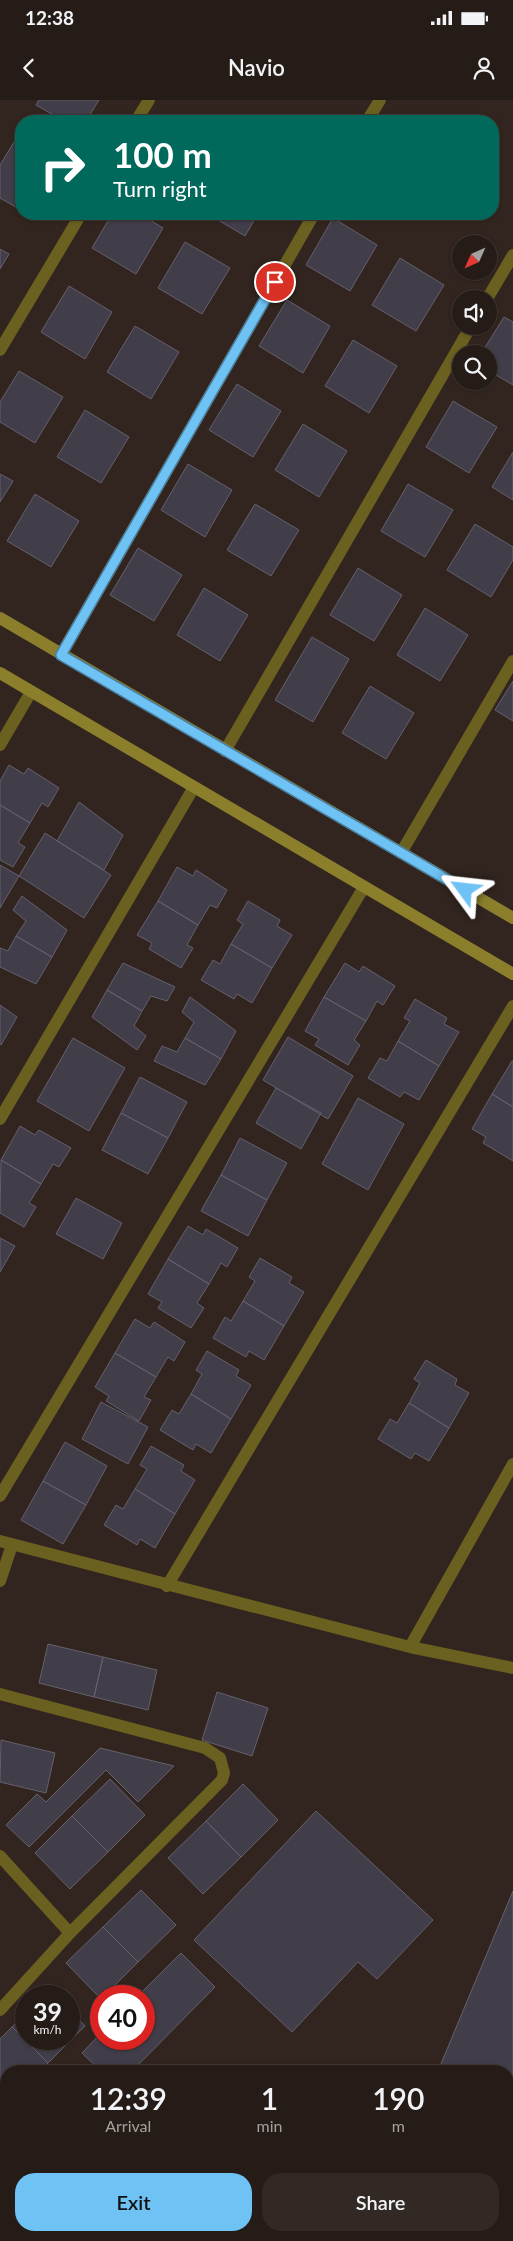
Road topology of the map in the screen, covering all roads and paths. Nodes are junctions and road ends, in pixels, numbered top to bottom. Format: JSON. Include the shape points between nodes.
{"nodes":[{"id":1,"x":149,"y":100,"type":"edge"},
{"id":2,"x":380,"y":100,"type":"edge"},
{"id":3,"x":140,"y":115,"type":"edge"},
{"id":4,"x":371,"y":115,"type":"edge"},
{"id":5,"x":77,"y":220,"type":"edge"},
{"id":6,"x":311,"y":220,"type":"edge"},
{"id":7,"x":513,"y":255,"type":"edge"},
{"id":8,"x":492,"y":290,"type":"edge"},
{"id":9,"x":467,"y":335,"type":"edge"},
{"id":10,"x":0,"y":350,"type":"edge"},
{"id":11,"x":0,"y":618,"type":"edge"},
{"id":12,"x":61,"y":655,"type":"junction"},
{"id":13,"x":513,"y":661,"type":"edge"},
{"id":14,"x":0,"y":673,"type":"edge"},
{"id":15,"x":31,"y":692,"type":"junction"},
{"id":16,"x":0,"y":744,"type":"edge"},
{"id":17,"x":225,"y":751,"type":"junction"},
{"id":18,"x":194,"y":787,"type":"junction"},
{"id":19,"x":401,"y":853,"type":"junction"},
{"id":20,"x":364,"y":887,"type":"junction"},
{"id":21,"x":513,"y":918,"type":"edge"},
{"id":22,"x":513,"y":974,"type":"edge"},
{"id":23,"x":513,"y":1006,"type":"edge"},
{"id":24,"x":0,"y":1119,"type":"edge"},
{"id":25,"x":513,"y":1464,"type":"edge"},
{"id":26,"x":0,"y":1496,"type":"edge"},
{"id":27,"x":6,"y":1543,"type":"edge"},
{"id":28,"x":0,"y":1581,"type":"edge"},
{"id":29,"x":167,"y":1586,"type":"junction"},
{"id":30,"x":410,"y":1646,"type":"junction"},
{"id":31,"x":513,"y":1668,"type":"edge"},
{"id":32,"x":0,"y":1694,"type":"edge"},
{"id":33,"x":0,"y":1856,"type":"edge"},
{"id":34,"x":70,"y":1933,"type":"junction"},
{"id":35,"x":0,"y":2010,"type":"edge"}],
"edges":[{"from":1,"to":3,"type":"street"},
{"from":2,"to":4,"type":"street"},
{"from":5,"to":10,"type":"street"},
{"from":6,"to":12,"type":"street"},
{"from":7,"to":8,"type":"street"},
{"from":9,"to":17,"type":"street"},
{"from":11,"to":12,"type":"street"},
{"from":12,"to":17,"type":"street"},
{"from":13,"to":19,"type":"street"},
{"from":14,"to":15,"type":"street"},
{"from":15,"to":16,"type":"street"},
{"from":15,"to":18,"type":"street"},
{"from":17,"to":19,"type":"street"},
{"from":18,"to":20,"type":"street"},
{"from":18,"to":24,"type":"street"},
{"from":19,"to":21,"type":"street"},
{"from":20,"to":22,"type":"street"},
{"from":20,"to":26,"type":"street"},
{"from":23,"to":29,"type":"street"},
{"from":25,"to":30,"type":"street"},
{"from":27,"to":28,"type":"street"},
{"from":27,"to":29,"type":"street"},
{"from":29,"to":30,"type":"street"},
{"from":30,"to":31,"type":"street"},
{"from":32,"to":34,"type":"street","via":[[205,1748],[220,1758],[224,1773],[222,1780]]},
{"from":33,"to":34,"type":"street"},
{"from":34,"to":35,"type":"street"}]}
